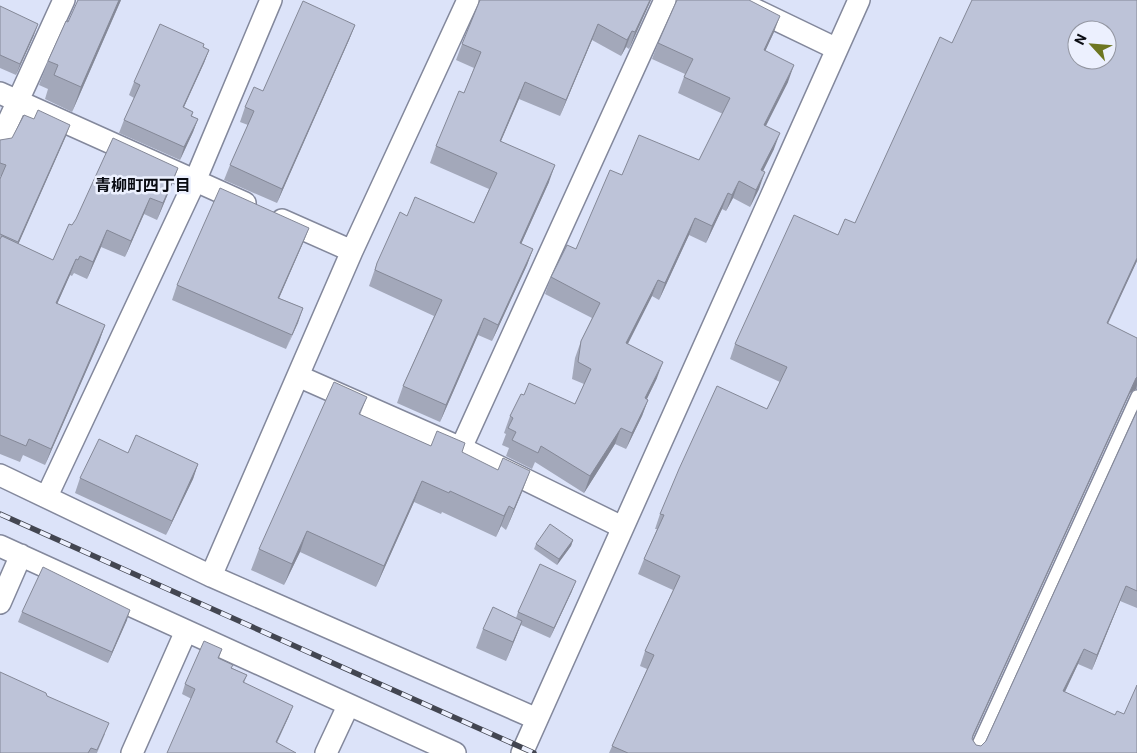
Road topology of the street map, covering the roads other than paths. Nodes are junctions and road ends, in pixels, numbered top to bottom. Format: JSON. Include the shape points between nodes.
{"nodes":[{"id":1,"x":64,"y":0,"type":"edge"},
{"id":2,"x":272,"y":0,"type":"edge"},
{"id":3,"x":468,"y":0,"type":"edge"},
{"id":4,"x":665,"y":0,"type":"edge"},
{"id":5,"x":734,"y":0,"type":"edge"},
{"id":6,"x":859,"y":0,"type":"edge"},
{"id":7,"x":837,"y":49,"type":"junction"},
{"id":8,"x":9,"y":98,"type":"edge"},
{"id":9,"x":0,"y":140,"type":"edge"},
{"id":10,"x":195,"y":181,"type":"junction"},
{"id":11,"x":352,"y":251,"type":"junction"},
{"id":12,"x":298,"y":376,"type":"junction"},
{"id":13,"x":1137,"y":396,"type":"edge"},
{"id":14,"x":461,"y":448,"type":"junction"},
{"id":15,"x":0,"y":475,"type":"edge"},
{"id":16,"x":47,"y":496,"type":"junction"},
{"id":17,"x":622,"y":527,"type":"junction"},
{"id":18,"x":0,"y":546,"type":"edge"},
{"id":19,"x":21,"y":555,"type":"junction"},
{"id":20,"x":211,"y":576,"type":"junction"},
{"id":21,"x":0,"y":603,"type":"edge"},
{"id":22,"x":186,"y":631,"type":"junction"},
{"id":23,"x":348,"y":706,"type":"junction"},
{"id":24,"x":537,"y":719,"type":"junction"},
{"id":25,"x":132,"y":753,"type":"edge"},
{"id":26,"x":326,"y":753,"type":"edge"},
{"id":27,"x":455,"y":753,"type":"edge"},
{"id":28,"x":522,"y":753,"type":"edge"},
{"id":29,"x":974,"y":753,"type":"edge"}],
"edges":[{"from":1,"to":8,"type":"street"},
{"from":2,"to":10,"type":"street"},
{"from":3,"to":11,"type":"street"},
{"from":4,"to":14,"type":"street"},
{"from":5,"to":7,"type":"street"},
{"from":6,"to":7,"type":"street"},
{"from":7,"to":17,"type":"street"},
{"from":8,"to":9,"type":"street"},
{"from":8,"to":10,"type":"street"},
{"from":10,"to":11,"type":"street"},
{"from":10,"to":16,"type":"street"},
{"from":11,"to":12,"type":"street"},
{"from":12,"to":14,"type":"street"},
{"from":12,"to":20,"type":"street"},
{"from":13,"to":29,"type":"lane"},
{"from":14,"to":17,"type":"street"},
{"from":15,"to":16,"type":"street"},
{"from":16,"to":20,"type":"street"},
{"from":17,"to":24,"type":"street"},
{"from":18,"to":19,"type":"street"},
{"from":19,"to":21,"type":"street"},
{"from":19,"to":22,"type":"street"},
{"from":20,"to":24,"type":"street"},
{"from":22,"to":23,"type":"street"},
{"from":22,"to":25,"type":"street"},
{"from":23,"to":26,"type":"street"},
{"from":23,"to":27,"type":"street"},
{"from":24,"to":28,"type":"street"}]}
